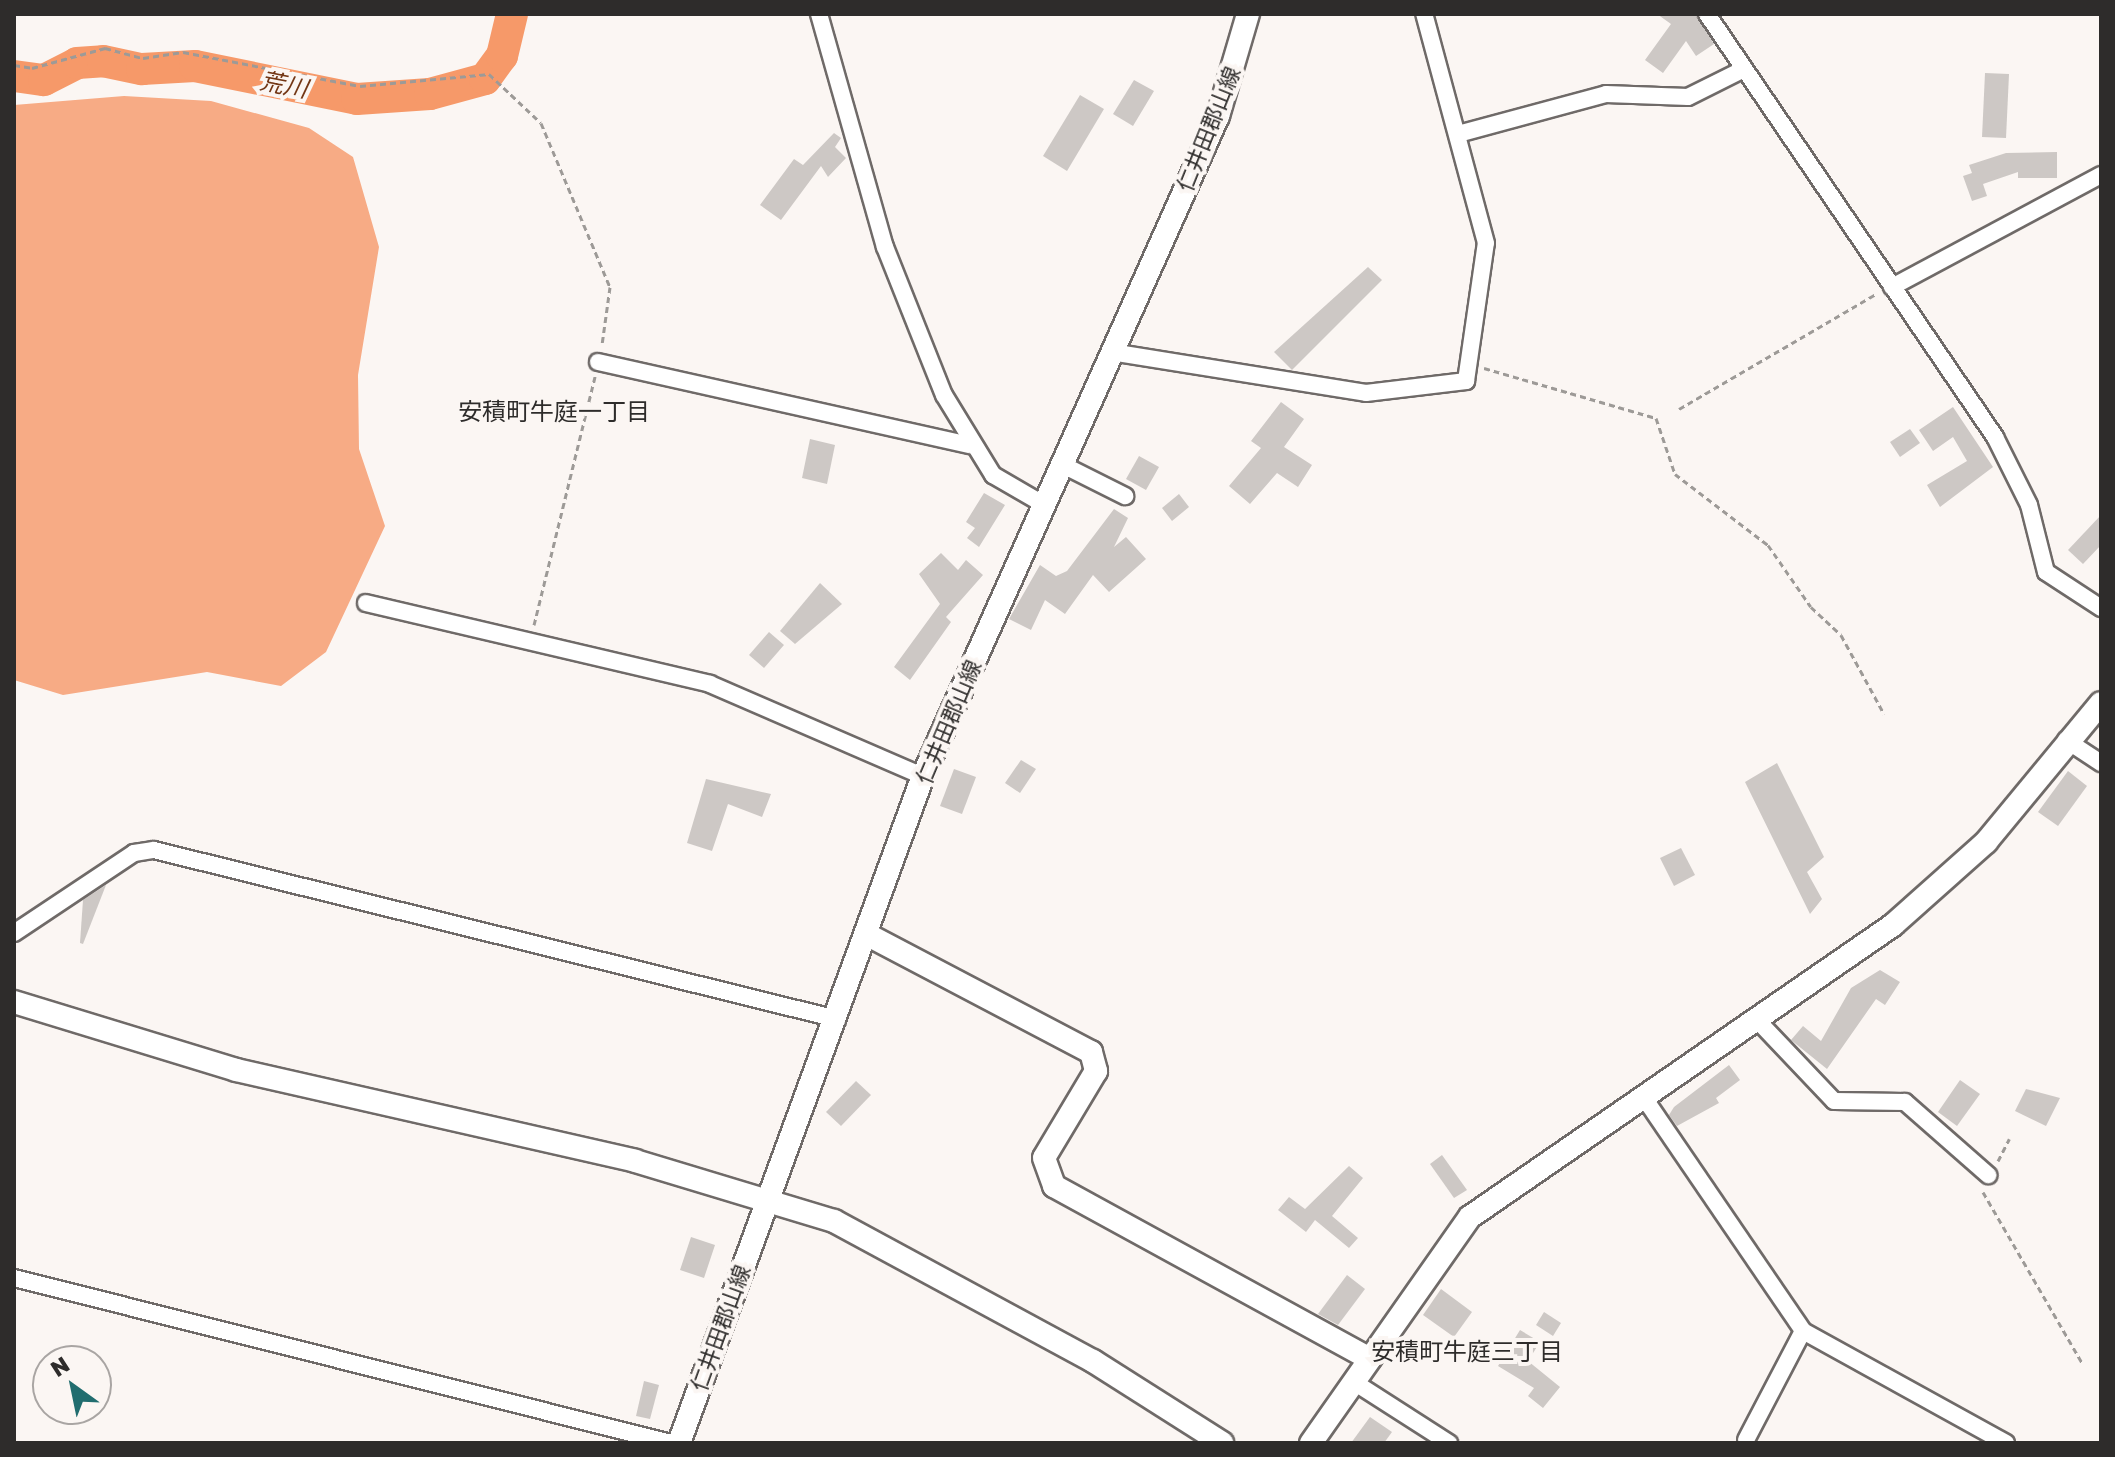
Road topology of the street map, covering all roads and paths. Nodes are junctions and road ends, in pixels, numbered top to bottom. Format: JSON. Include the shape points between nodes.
{"nodes":[{"id":1,"x":819,"y":14,"type":"edge"},
{"id":2,"x":1248,"y":14,"type":"edge"},
{"id":3,"x":1424,"y":14,"type":"edge"},
{"id":4,"x":1707,"y":14,"type":"edge"},
{"id":5,"x":14,"y":65,"type":"edge"},
{"id":6,"x":1744,"y":69,"type":"junction"},
{"id":7,"x":1458,"y":134,"type":"junction"},
{"id":8,"x":2101,"y":175,"type":"edge"},
{"id":9,"x":1892,"y":287,"type":"junction"},
{"id":10,"x":1111,"y":352,"type":"junction"},
{"id":11,"x":598,"y":362,"type":"junction"},
{"id":12,"x":1472,"y":365,"type":"junction"},
{"id":13,"x":1679,"y":409,"type":"dead end"},
{"id":14,"x":970,"y":445,"type":"junction"},
{"id":15,"x":1061,"y":464,"type":"junction"},
{"id":16,"x":1125,"y":496,"type":"dead end"},
{"id":17,"x":1043,"y":504,"type":"junction"},
{"id":18,"x":366,"y":603,"type":"dead end"},
{"id":19,"x":2101,"y":608,"type":"edge"},
{"id":20,"x":529,"y":643,"type":"junction"},
{"id":21,"x":2101,"y":703,"type":"edge"},
{"id":22,"x":1884,"y":714,"type":"dead end"},
{"id":23,"x":2066,"y":740,"type":"junction"},
{"id":24,"x":2101,"y":763,"type":"edge"},
{"id":25,"x":923,"y":776,"type":"junction"},
{"id":26,"x":14,"y":933,"type":"edge"},
{"id":27,"x":868,"y":935,"type":"junction"},
{"id":28,"x":14,"y":1002,"type":"edge"},
{"id":29,"x":837,"y":1019,"type":"junction"},
{"id":30,"x":1759,"y":1022,"type":"junction"},
{"id":31,"x":1645,"y":1099,"type":"junction"},
{"id":32,"x":2009,"y":1139,"type":"dead end"},
{"id":33,"x":1988,"y":1175,"type":"junction"},
{"id":34,"x":767,"y":1198,"type":"junction"},
{"id":35,"x":14,"y":1278,"type":"edge"},
{"id":36,"x":1803,"y":1331,"type":"junction"},
{"id":37,"x":1370,"y":1359,"type":"junction"},
{"id":38,"x":2082,"y":1363,"type":"dead end"},
{"id":39,"x":1354,"y":1382,"type":"junction"},
{"id":40,"x":1746,"y":1440,"type":"dead end"},
{"id":41,"x":671,"y":1443,"type":"edge"},
{"id":42,"x":679,"y":1443,"type":"edge"},
{"id":43,"x":1222,"y":1443,"type":"edge"},
{"id":44,"x":1311,"y":1443,"type":"edge"},
{"id":45,"x":1449,"y":1443,"type":"edge"},
{"id":46,"x":2006,"y":1443,"type":"edge"}],
"edges":[{"from":1,"to":14,"type":"street","via":[[885,247]]},
{"from":2,"to":10,"type":"street","name":"仁井田郡山線","via":[[1218,116]]},
{"from":3,"to":7,"type":"street"},
{"from":4,"to":6,"type":"street"},
{"from":5,"to":11,"type":"path","via":[[32,68],[105,48],[143,58],[183,52],[360,86],[489,74],[541,123],[610,287]]},
{"from":6,"to":7,"type":"street","via":[[1688,97],[1606,94]]},
{"from":6,"to":9,"type":"street"},
{"from":7,"to":12,"type":"street","via":[[1486,243]]},
{"from":8,"to":9,"type":"street"},
{"from":9,"to":13,"type":"path"},
{"from":9,"to":19,"type":"street","via":[[1995,437],[2029,505],[2042,566]]},
{"from":10,"to":12,"type":"street","via":[[1396,394],[1456,386]]},
{"from":10,"to":15,"type":"street","name":"仁井田郡山線"},
{"from":11,"to":14,"type":"street"},
{"from":11,"to":20,"type":"path"},
{"from":12,"to":22,"type":"path","via":[[1656,418],[1675,474],[1758,534],[1811,607],[1841,635]]},
{"from":14,"to":17,"type":"street","via":[[993,475]]},
{"from":15,"to":16,"type":"street"},
{"from":15,"to":17,"type":"street","name":"仁井田郡山線"},
{"from":17,"to":25,"type":"street","name":"仁井田郡山線"},
{"from":18,"to":20,"type":"street"},
{"from":20,"to":25,"type":"street","via":[[729,690]]},
{"from":21,"to":23,"type":"street"},
{"from":23,"to":24,"type":"street"},
{"from":23,"to":30,"type":"street","via":[[1946,881]]},
{"from":25,"to":27,"type":"street","name":"仁井田郡山線"},
{"from":26,"to":29,"type":"street","via":[[134,853],[154,850]]},
{"from":27,"to":29,"type":"street","name":"仁井田郡山線"},
{"from":27,"to":37,"type":"street","via":[[1091,1052],[1096,1071],[1044,1158],[1054,1186]]},
{"from":28,"to":34,"type":"street","via":[[236,1070],[635,1161]]},
{"from":29,"to":34,"type":"street","name":"仁井田郡山線"},
{"from":30,"to":31,"type":"street"},
{"from":30,"to":33,"type":"street","via":[[1834,1101],[1905,1102]]},
{"from":31,"to":36,"type":"street"},
{"from":31,"to":37,"type":"street","via":[[1470,1217]]},
{"from":32,"to":33,"type":"path"},
{"from":33,"to":38,"type":"path","via":[[1985,1195]]},
{"from":34,"to":42,"type":"street","name":"仁井田郡山線"},
{"from":34,"to":43,"type":"street","via":[[834,1221],[1093,1361]]},
{"from":35,"to":41,"type":"street"},
{"from":36,"to":40,"type":"street"},
{"from":36,"to":46,"type":"street"},
{"from":37,"to":39,"type":"street"},
{"from":39,"to":44,"type":"street"},
{"from":39,"to":45,"type":"street"}]}
